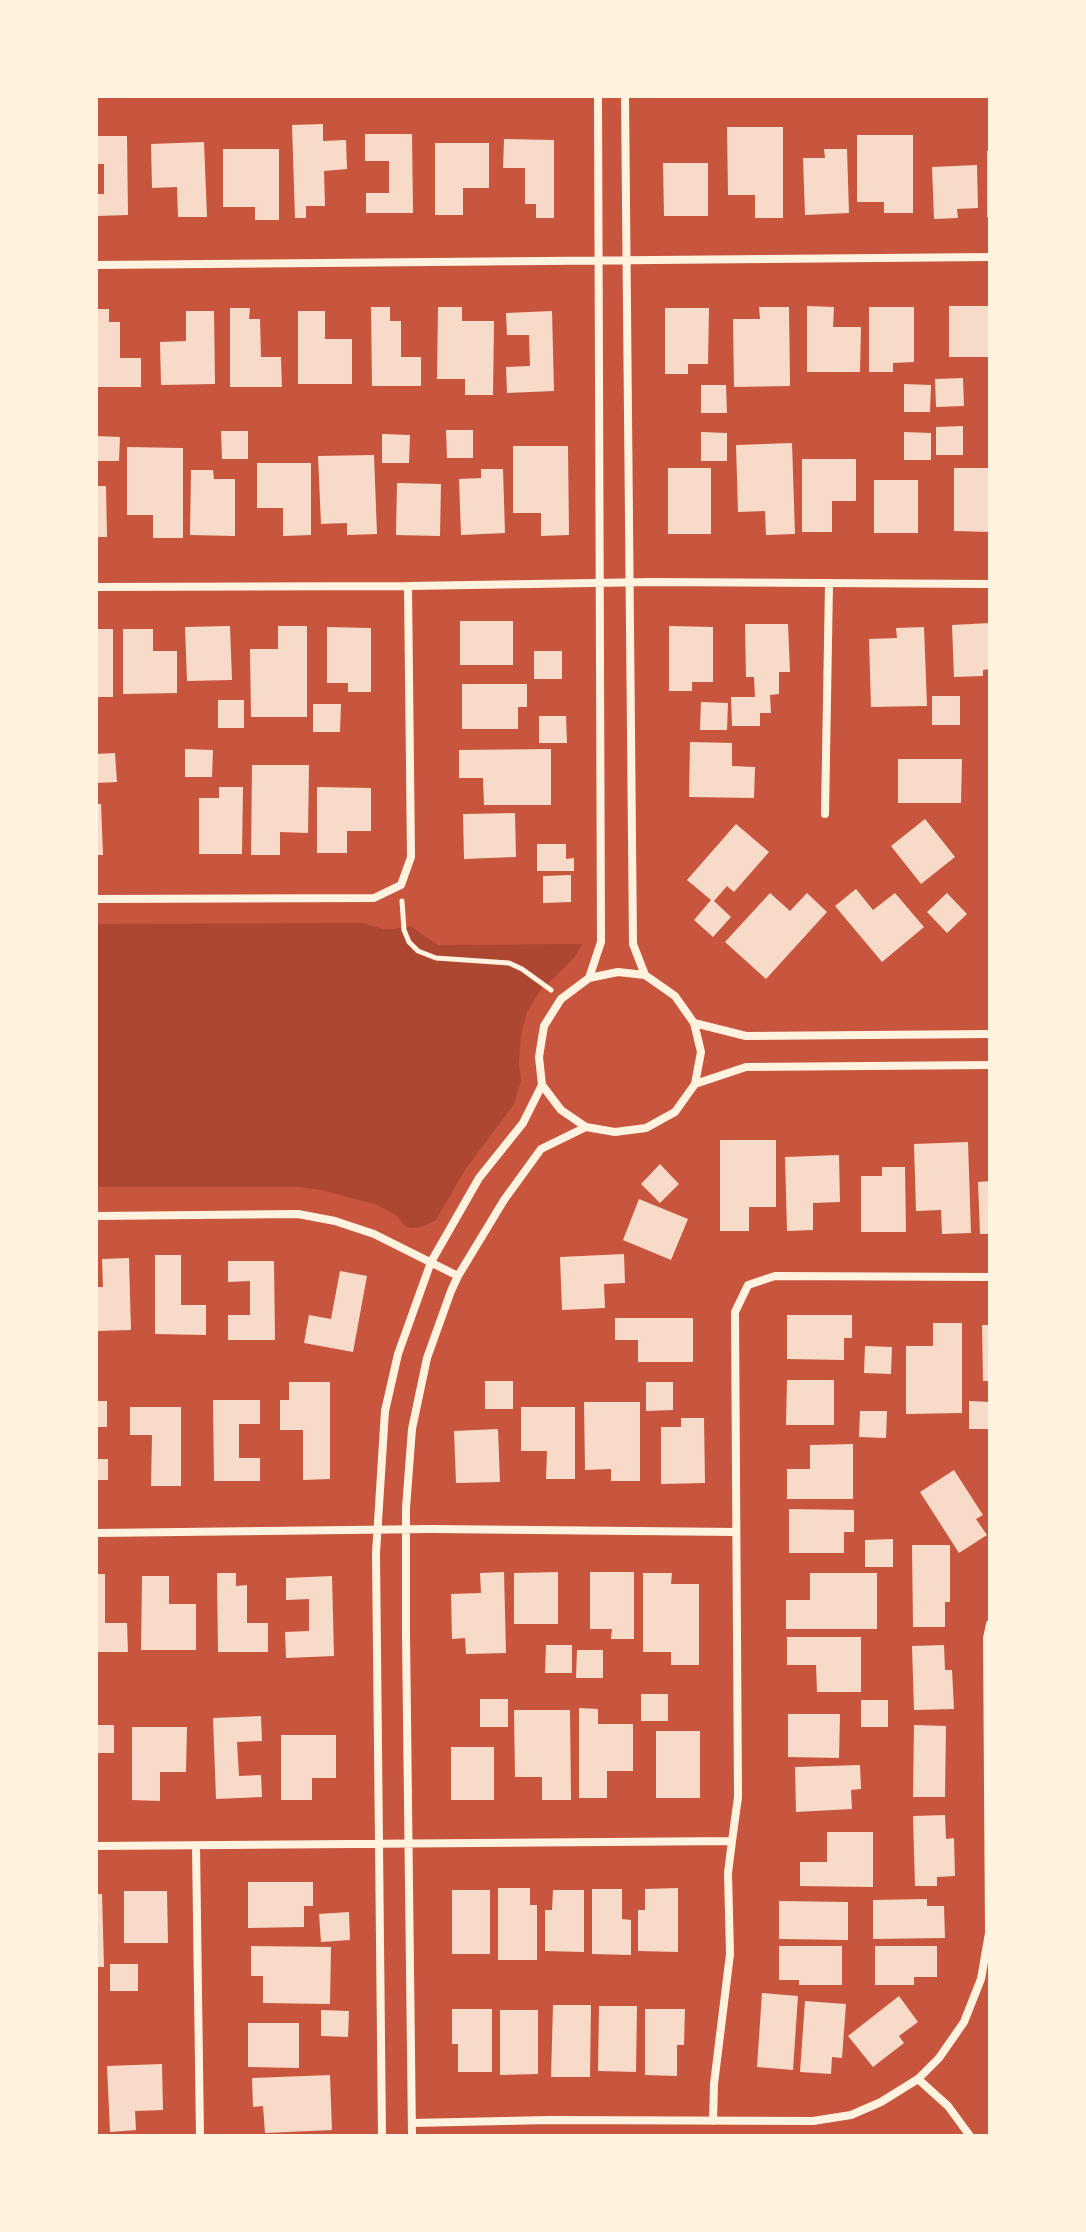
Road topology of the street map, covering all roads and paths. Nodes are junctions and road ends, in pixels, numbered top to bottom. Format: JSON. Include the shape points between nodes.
{"nodes":[{"id":1,"x":598,"y":96,"type":"edge"},
{"id":2,"x":625,"y":96,"type":"edge"},
{"id":3,"x":990,"y":257,"type":"edge"},
{"id":4,"x":597,"y":260,"type":"junction"},
{"id":5,"x":627,"y":260,"type":"junction"},
{"id":6,"x":96,"y":265,"type":"edge"},
{"id":7,"x":601,"y":582,"type":"junction"},
{"id":8,"x":629,"y":582,"type":"junction"},
{"id":9,"x":829,"y":584,"type":"junction"},
{"id":10,"x":990,"y":584,"type":"edge"},
{"id":11,"x":408,"y":586,"type":"junction"},
{"id":12,"x":96,"y":587,"type":"edge"},
{"id":13,"x":825,"y":814,"type":"dead end"},
{"id":14,"x":401,"y":885,"type":"junction"},
{"id":15,"x":96,"y":899,"type":"edge"},
{"id":16,"x":645,"y":975,"type":"junction"},
{"id":17,"x":589,"y":978,"type":"junction"},
{"id":18,"x":561,"y":999,"type":"junction"},
{"id":19,"x":694,"y":1023,"type":"junction"},
{"id":20,"x":990,"y":1034,"type":"edge"},
{"id":21,"x":990,"y":1065,"type":"edge"},
{"id":22,"x":695,"y":1084,"type":"junction"},
{"id":23,"x":542,"y":1085,"type":"junction"},
{"id":24,"x":586,"y":1127,"type":"junction"},
{"id":25,"x":96,"y":1216,"type":"edge"},
{"id":26,"x":431,"y":1262,"type":"junction"},
{"id":27,"x":458,"y":1276,"type":"junction"},
{"id":28,"x":990,"y":1277,"type":"edge"},
{"id":29,"x":377,"y":1529,"type":"junction"},
{"id":30,"x":406,"y":1529,"type":"junction"},
{"id":31,"x":736,"y":1532,"type":"junction"},
{"id":32,"x":96,"y":1533,"type":"edge"},
{"id":33,"x":990,"y":1624,"type":"edge"},
{"id":34,"x":732,"y":1841,"type":"junction"},
{"id":35,"x":380,"y":1843,"type":"junction"},
{"id":36,"x":410,"y":1843,"type":"junction"},
{"id":37,"x":96,"y":1846,"type":"edge"},
{"id":38,"x":196,"y":1846,"type":"junction"},
{"id":39,"x":918,"y":2079,"type":"junction"},
{"id":40,"x":713,"y":2121,"type":"junction"},
{"id":41,"x":412,"y":2123,"type":"junction"},
{"id":42,"x":200,"y":2136,"type":"edge"},
{"id":43,"x":382,"y":2136,"type":"edge"},
{"id":44,"x":412,"y":2136,"type":"edge"},
{"id":45,"x":970,"y":2136,"type":"edge"}],
"edges":[{"from":1,"to":4,"type":"street"},
{"from":2,"to":5,"type":"street"},
{"from":3,"to":5,"type":"street"},
{"from":4,"to":5,"type":"street"},
{"from":4,"to":6,"type":"street"},
{"from":4,"to":7,"type":"street"},
{"from":5,"to":8,"type":"street"},
{"from":7,"to":8,"type":"street"},
{"from":7,"to":11,"type":"street"},
{"from":7,"to":17,"type":"street","via":[[601,942]]},
{"from":8,"to":9,"type":"street"},
{"from":8,"to":16,"type":"street","via":[[633,944]]},
{"from":9,"to":10,"type":"street"},
{"from":9,"to":13,"type":"street"},
{"from":11,"to":12,"type":"street"},
{"from":11,"to":14,"type":"street","via":[[411,857]]},
{"from":14,"to":15,"type":"street","via":[[374,898]]},
{"from":14,"to":18,"type":"path","via":[[404,930],[418,951],[436,958],[509,963]]},
{"from":16,"to":17,"type":"street","via":[[618,972]]},
{"from":16,"to":19,"type":"street","via":[[675,996]]},
{"from":17,"to":18,"type":"street"},
{"from":18,"to":23,"type":"street","via":[[544,1026]]},
{"from":19,"to":20,"type":"street","via":[[746,1036]]},
{"from":19,"to":22,"type":"street","via":[[701,1052]]},
{"from":21,"to":22,"type":"street","via":[[746,1067]]},
{"from":22,"to":24,"type":"street","via":[[675,1112],[646,1128],[615,1132]]},
{"from":23,"to":24,"type":"street","via":[[561,1110]]},
{"from":23,"to":26,"type":"street","via":[[523,1123],[479,1178]]},
{"from":24,"to":27,"type":"street","via":[[541,1149]]},
{"from":25,"to":26,"type":"street","via":[[298,1214],[374,1234]]},
{"from":26,"to":27,"type":"street"},
{"from":26,"to":29,"type":"street","via":[[398,1354],[385,1411]]},
{"from":27,"to":30,"type":"street","via":[[427,1358],[412,1429]]},
{"from":28,"to":31,"type":"street","via":[[775,1276],[748,1285],[735,1312]]},
{"from":29,"to":30,"type":"street"},
{"from":29,"to":32,"type":"street"},
{"from":29,"to":35,"type":"street"},
{"from":30,"to":31,"type":"street"},
{"from":30,"to":36,"type":"street"},
{"from":31,"to":34,"type":"street","via":[[738,1797]]},
{"from":33,"to":39,"type":"street","via":[[989,1933],[981,1979],[964,2022]]},
{"from":34,"to":36,"type":"street"},
{"from":34,"to":40,"type":"street","via":[[730,1954]]},
{"from":35,"to":36,"type":"street"},
{"from":35,"to":38,"type":"street"},
{"from":35,"to":43,"type":"street"},
{"from":36,"to":41,"type":"street"},
{"from":37,"to":38,"type":"street"},
{"from":38,"to":42,"type":"street"},
{"from":39,"to":40,"type":"street","via":[[851,2115],[813,2121]]},
{"from":39,"to":45,"type":"street"},
{"from":40,"to":41,"type":"street"},
{"from":41,"to":44,"type":"street"}]}
